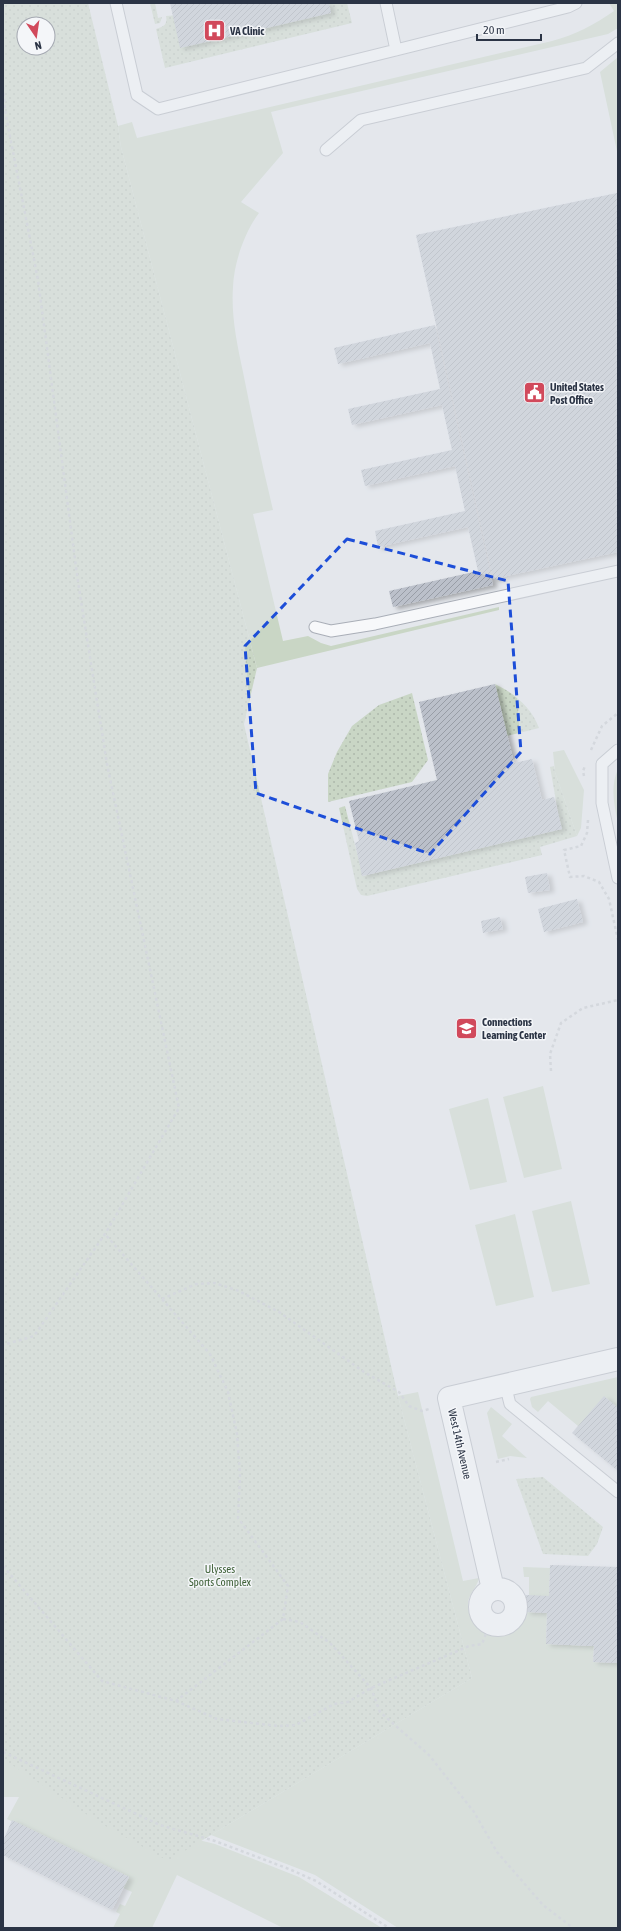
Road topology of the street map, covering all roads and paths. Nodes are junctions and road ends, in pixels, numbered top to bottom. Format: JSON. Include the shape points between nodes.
{"nodes":[{"id":1,"x":116,"y":3,"type":"edge"},
{"id":2,"x":386,"y":3,"type":"edge"},
{"id":3,"x":576,"y":3,"type":"edge"},
{"id":4,"x":618,"y":43,"type":"edge"},
{"id":5,"x":396,"y":50,"type":"junction"},
{"id":6,"x":3,"y":87,"type":"edge"},
{"id":7,"x":326,"y":150,"type":"dead end"},
{"id":8,"x":618,"y":571,"type":"edge"},
{"id":9,"x":315,"y":627,"type":"dead end"},
{"id":10,"x":618,"y":750,"type":"edge"},
{"id":11,"x":618,"y":878,"type":"edge"},
{"id":12,"x":618,"y":1000,"type":"edge"},
{"id":13,"x":551,"y":1071,"type":"dead end"},
{"id":14,"x":105,"y":1234,"type":"junction"},
{"id":15,"x":162,"y":1299,"type":"junction"},
{"id":16,"x":3,"y":1345,"type":"edge"},
{"id":17,"x":618,"y":1359,"type":"edge"},
{"id":18,"x":505,"y":1384,"type":"junction"},
{"id":19,"x":422,"y":1411,"type":"dead end"},
{"id":20,"x":510,"y":1459,"type":"dead end"},
{"id":21,"x":496,"y":1462,"type":"dead end"},
{"id":22,"x":618,"y":1492,"type":"edge"},
{"id":23,"x":3,"y":1566,"type":"edge"},
{"id":24,"x":493,"y":1589,"type":"junction"},
{"id":25,"x":282,"y":1619,"type":"junction"},
{"id":26,"x":490,"y":1623,"type":"junction"},
{"id":27,"x":371,"y":1688,"type":"junction"},
{"id":28,"x":176,"y":1700,"type":"junction"},
{"id":29,"x":3,"y":1752,"type":"edge"},
{"id":30,"x":389,"y":1928,"type":"edge"},
{"id":31,"x":573,"y":1928,"type":"edge"}],
"edges":[{"from":1,"to":5,"type":"lane","via":[[137,95],[158,109]]},
{"from":2,"to":5,"type":"lane"},
{"from":3,"to":5,"type":"lane"},
{"from":4,"to":7,"type":"lane","via":[[586,68],[361,120]]},
{"from":6,"to":14,"type":"path","via":[[6,116],[38,280],[78,582],[107,764],[179,1108]]},
{"from":8,"to":9,"type":"lane","via":[[375,624],[331,631]]},
{"from":10,"to":11,"type":"lane","via":[[602,764],[602,804]]},
{"from":12,"to":13,"type":"path","via":[[583,1008],[561,1023],[550,1054]]},
{"from":14,"to":15,"type":"path"},
{"from":14,"to":16,"type":"path","via":[[34,1336]]},
{"from":15,"to":19,"type":"path","via":[[196,1284],[215,1283],[239,1291],[279,1312],[364,1372],[399,1392],[409,1406]]},
{"from":15,"to":25,"type":"path","via":[[210,1354],[228,1392],[237,1434],[240,1475],[238,1518],[288,1586]]},
{"from":17,"to":18,"type":"street","name":"West 14th Avenue"},
{"from":18,"to":22,"type":"lane","via":[[510,1404]]},
{"from":18,"to":24,"type":"street","name":"West 14th Avenue","via":[[449,1398]]},
{"from":20,"to":21,"type":"path"},
{"from":23,"to":28,"type":"path","via":[[102,1681]]},
{"from":24,"to":26,"type":"street","via":[[487,1592],[480,1602],[481,1614]]},
{"from":24,"to":26,"type":"street","via":[[499,1588],[509,1592],[516,1607],[508,1622]]},
{"from":25,"to":27,"type":"path","via":[[300,1622],[330,1643]]},
{"from":25,"to":28,"type":"path"},
{"from":26,"to":27,"type":"path","via":[[482,1644],[469,1646]]},
{"from":27,"to":28,"type":"path","via":[[348,1702],[334,1704],[296,1725],[278,1726],[217,1719]]},
{"from":27,"to":31,"type":"path","via":[[380,1712],[429,1755],[474,1812],[497,1852],[544,1905]]},
{"from":29,"to":30,"type":"path","via":[[160,1825],[215,1841],[316,1881]]}]}
